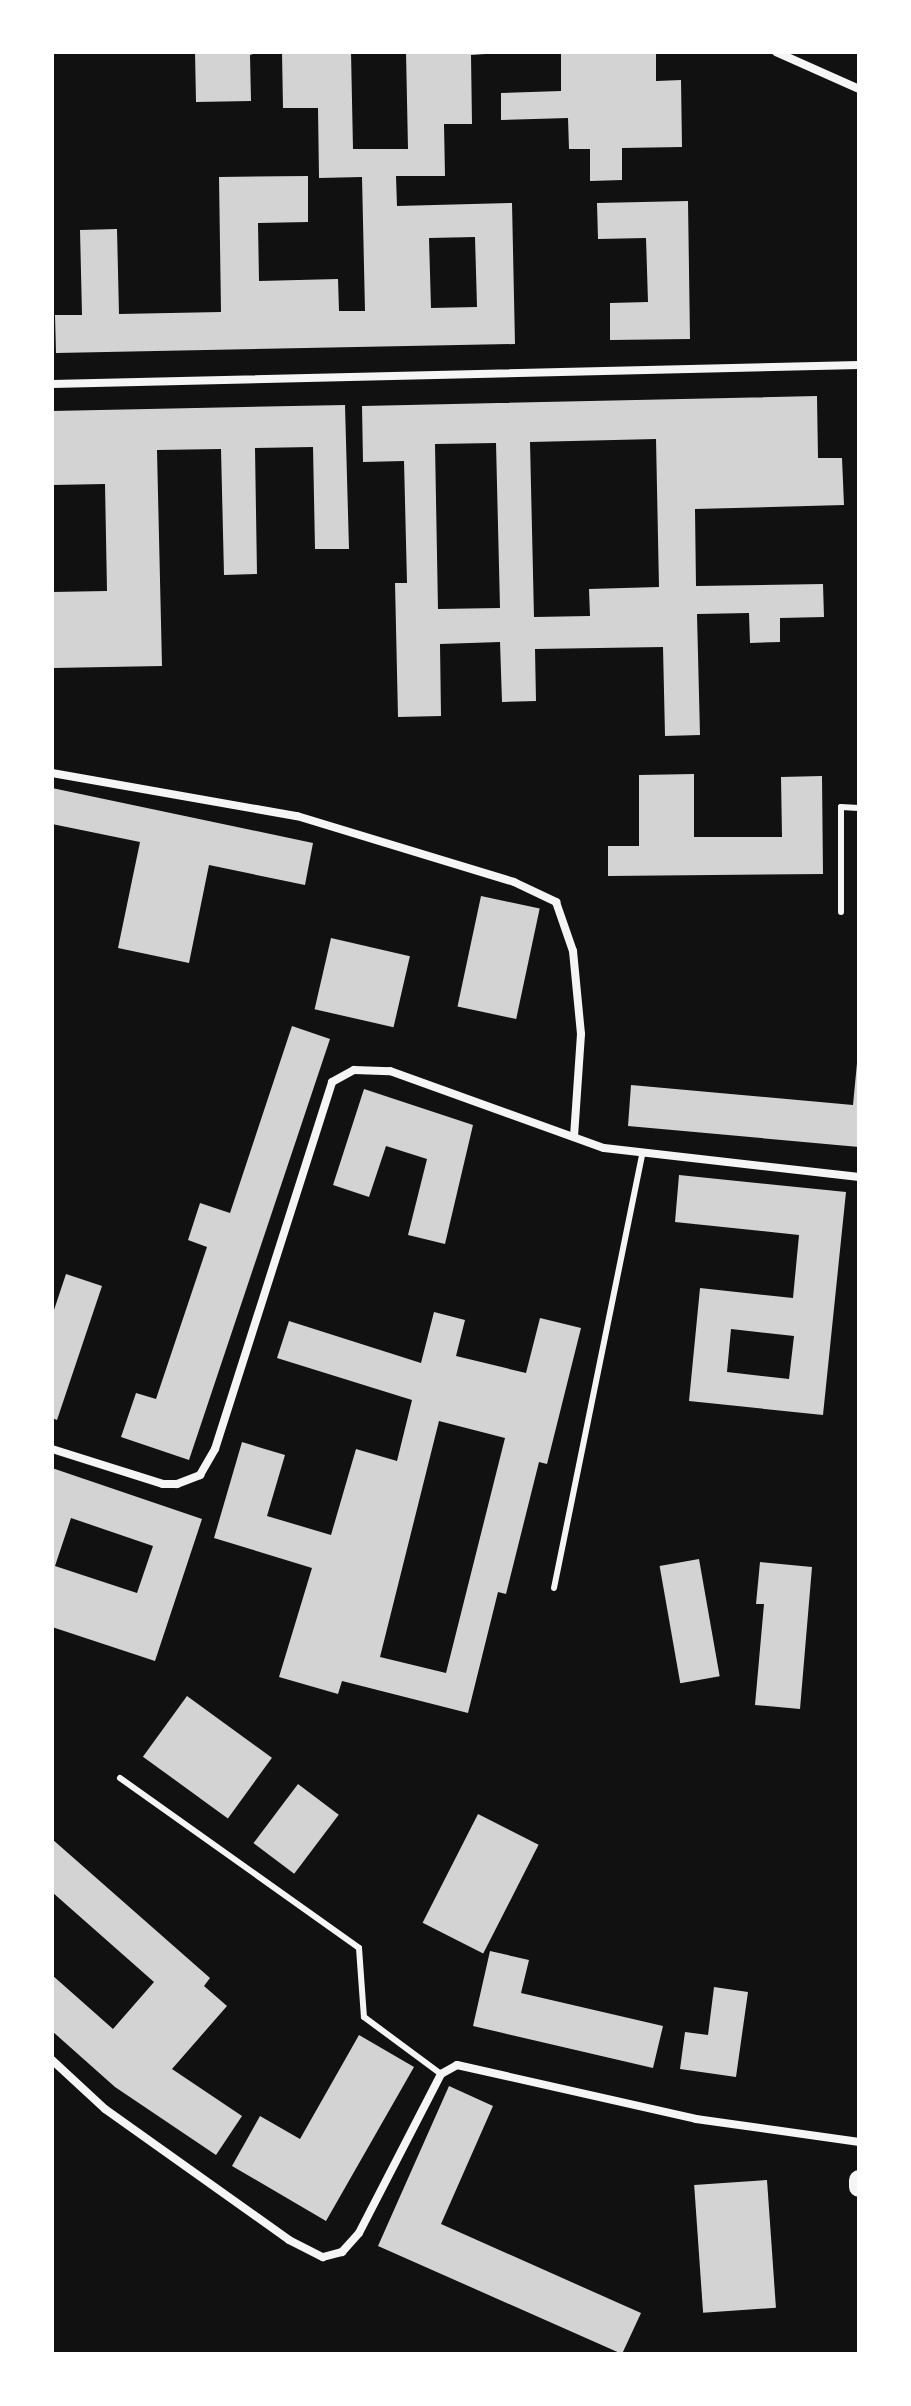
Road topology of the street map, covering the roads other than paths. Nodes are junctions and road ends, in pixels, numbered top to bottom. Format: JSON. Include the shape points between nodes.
{"nodes":[{"id":1,"x":776,"y":52,"type":"edge"},
{"id":2,"x":859,"y":89,"type":"edge"},
{"id":3,"x":859,"y":365,"type":"edge"},
{"id":4,"x":52,"y":384,"type":"edge"},
{"id":5,"x":52,"y":773,"type":"edge"},
{"id":6,"x":859,"y":808,"type":"edge"},
{"id":7,"x":841,"y":912,"type":"dead end"},
{"id":8,"x":574,"y":1137,"type":"junction"},
{"id":9,"x":643,"y":1152,"type":"junction"},
{"id":10,"x":859,"y":1177,"type":"edge"},
{"id":11,"x":52,"y":1449,"type":"edge"},
{"id":12,"x":554,"y":1588,"type":"dead end"},
{"id":13,"x":120,"y":1778,"type":"dead end"},
{"id":14,"x":52,"y":2060,"type":"edge"},
{"id":15,"x":441,"y":2074,"type":"junction"},
{"id":16,"x":859,"y":2142,"type":"edge"},
{"id":17,"x":859,"y":2180,"type":"edge"},
{"id":18,"x":859,"y":2187,"type":"edge"}],
"edges":[{"from":1,"to":2,"type":"street"},
{"from":3,"to":4,"type":"street"},
{"from":5,"to":8,"type":"street","via":[[297,816],[514,882],[556,902],[573,951],[581,1034]]},
{"from":6,"to":7,"type":"lane","via":[[841,807]]},
{"from":8,"to":9,"type":"street","via":[[604,1148]]},
{"from":8,"to":11,"type":"street","via":[[390,1071],[341,1074],[332,1082],[215,1449],[200,1475],[163,1484]]},
{"from":9,"to":10,"type":"street"},
{"from":9,"to":12,"type":"lane"},
{"from":13,"to":15,"type":"lane","via":[[359,1948],[364,2017]]},
{"from":14,"to":15,"type":"street","via":[[105,2109],[289,2240],[323,2257],[342,2252],[359,2233]]},
{"from":15,"to":16,"type":"street","via":[[457,2065],[696,2119]]},
{"from":17,"to":18,"type":"main road"}]}
